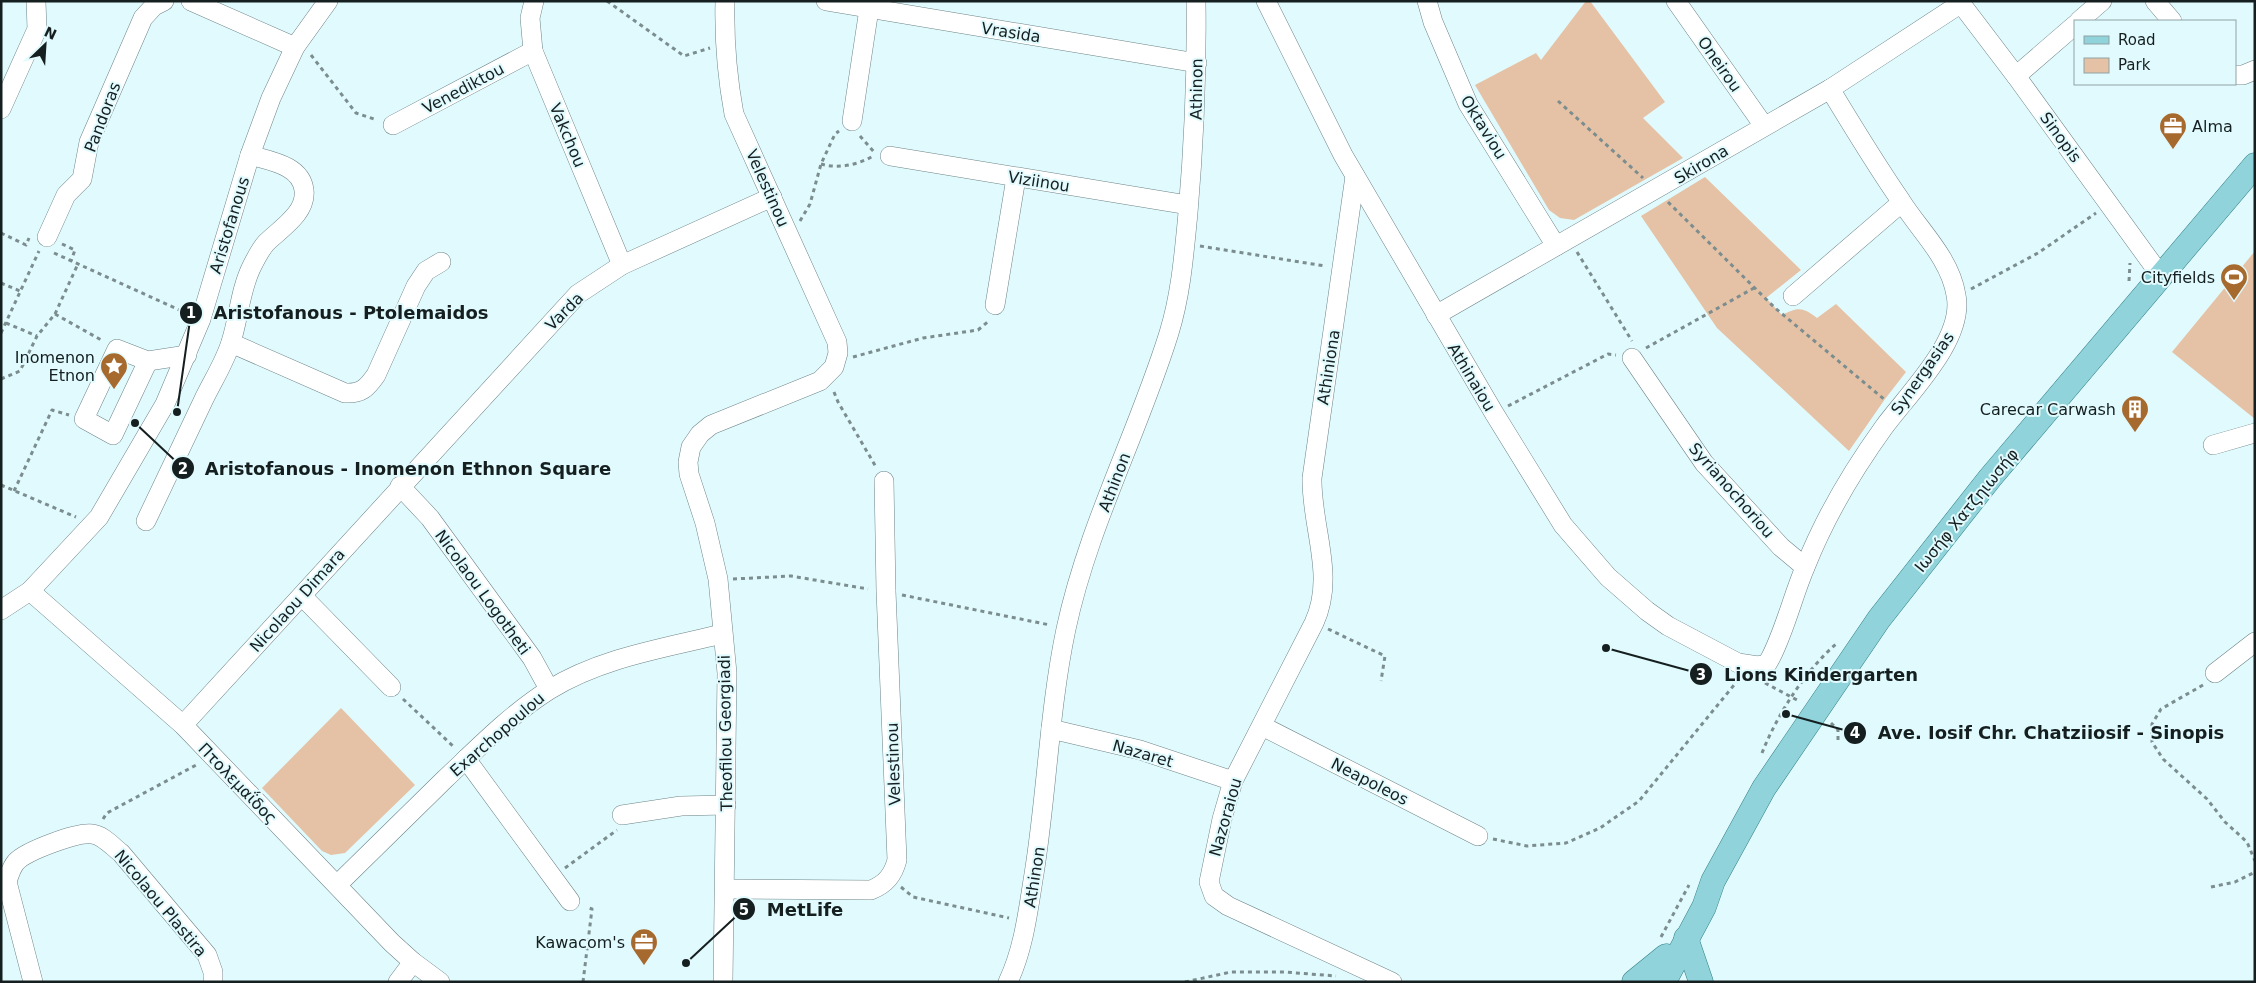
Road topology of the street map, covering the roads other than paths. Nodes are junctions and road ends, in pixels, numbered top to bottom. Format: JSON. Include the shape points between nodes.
{"nodes":[{"id":1,"x":36,"y":1,"type":"edge"},
{"id":2,"x":164,"y":1,"type":"edge"},
{"id":3,"x":192,"y":1,"type":"edge"},
{"id":4,"x":328,"y":1,"type":"edge"},
{"id":5,"x":534,"y":1,"type":"edge"},
{"id":6,"x":725,"y":1,"type":"edge"},
{"id":7,"x":826,"y":1,"type":"edge"},
{"id":8,"x":1196,"y":1,"type":"edge"},
{"id":9,"x":1266,"y":1,"type":"edge"},
{"id":10,"x":1427,"y":1,"type":"edge"},
{"id":11,"x":1676,"y":1,"type":"edge"},
{"id":12,"x":2102,"y":1,"type":"edge"},
{"id":13,"x":2154,"y":1,"type":"edge"},
{"id":14,"x":1960,"y":3,"type":"edge"},
{"id":15,"x":869,"y":9,"type":"junction"},
{"id":16,"x":2080,"y":20,"type":"edge"},
{"id":17,"x":2171,"y":20,"type":"edge"},
{"id":18,"x":2074,"y":26,"type":"edge"},
{"id":19,"x":297,"y":44,"type":"junction"},
{"id":20,"x":533,"y":50,"type":"junction"},
{"id":21,"x":1196,"y":63,"type":"junction"},
{"id":22,"x":2255,"y":70,"type":"edge"},
{"id":23,"x":2236,"y":75,"type":"edge"},
{"id":24,"x":2016,"y":76,"type":"junction"},
{"id":25,"x":1830,"y":89,"type":"junction"},
{"id":26,"x":1,"y":109,"type":"edge"},
{"id":27,"x":852,"y":121,"type":"road end"},
{"id":28,"x":393,"y":125,"type":"road end"},
{"id":29,"x":1764,"y":126,"type":"junction"},
{"id":30,"x":250,"y":155,"type":"junction"},
{"id":31,"x":890,"y":156,"type":"dead end"},
{"id":32,"x":2255,"y":164,"type":"edge"},
{"id":33,"x":1355,"y":176,"type":"junction"},
{"id":34,"x":1016,"y":178,"type":"junction"},
{"id":35,"x":772,"y":197,"type":"junction"},
{"id":36,"x":1901,"y":203,"type":"junction"},
{"id":37,"x":1188,"y":205,"type":"junction"},
{"id":38,"x":42,"y":241,"type":"road end"},
{"id":39,"x":1562,"y":243,"type":"junction"},
{"id":40,"x":441,"y":262,"type":"dead end"},
{"id":41,"x":622,"y":265,"type":"junction"},
{"id":42,"x":2160,"y":276,"type":"junction"},
{"id":43,"x":1793,"y":296,"type":"dead end"},
{"id":44,"x":995,"y":305,"type":"road end"},
{"id":45,"x":1436,"y":315,"type":"junction"},
{"id":46,"x":231,"y":343,"type":"junction"},
{"id":47,"x":188,"y":354,"type":"junction"},
{"id":48,"x":1636,"y":356,"type":"road end"},
{"id":49,"x":836,"y":360,"type":"joint"},
{"id":50,"x":148,"y":361,"type":"junction"},
{"id":51,"x":2255,"y":434,"type":"edge"},
{"id":52,"x":113,"y":435,"type":"junction"},
{"id":53,"x":2212,"y":445,"type":"dead end"},
{"id":54,"x":140,"y":448,"type":"junction"},
{"id":55,"x":884,"y":480,"type":"road end"},
{"id":56,"x":406,"y":492,"type":"junction"},
{"id":57,"x":146,"y":521,"type":"dead end"},
{"id":58,"x":1322,"y":558,"type":"joint"},
{"id":59,"x":1805,"y":567,"type":"junction"},
{"id":60,"x":30,"y":591,"type":"junction"},
{"id":61,"x":302,"y":596,"type":"junction"},
{"id":62,"x":1,"y":610,"type":"edge"},
{"id":63,"x":722,"y":634,"type":"junction"},
{"id":64,"x":2255,"y":642,"type":"edge"},
{"id":65,"x":1759,"y":665,"type":"joint"},
{"id":66,"x":2215,"y":673,"type":"road end"},
{"id":67,"x":391,"y":687,"type":"road end"},
{"id":68,"x":549,"y":689,"type":"junction"},
{"id":69,"x":182,"y":725,"type":"junction"},
{"id":70,"x":1262,"y":726,"type":"junction"},
{"id":71,"x":1051,"y":729,"type":"junction"},
{"id":72,"x":466,"y":759,"type":"junction"},
{"id":73,"x":1233,"y":781,"type":"junction"},
{"id":74,"x":726,"y":805,"type":"junction"},
{"id":75,"x":622,"y":814,"type":"road end"},
{"id":76,"x":1478,"y":836,"type":"road end"},
{"id":77,"x":1713,"y":881,"type":"junction"},
{"id":78,"x":336,"y":885,"type":"junction"},
{"id":79,"x":725,"y":889,"type":"junction"},
{"id":80,"x":570,"y":901,"type":"road end"},
{"id":81,"x":1686,"y":938,"type":"junction"},
{"id":82,"x":1666,"y":956,"type":"junction"},
{"id":83,"x":413,"y":962,"type":"junction"},
{"id":84,"x":33,"y":982,"type":"edge"},
{"id":85,"x":213,"y":982,"type":"edge"},
{"id":86,"x":398,"y":982,"type":"edge"},
{"id":87,"x":440,"y":982,"type":"edge"},
{"id":88,"x":723,"y":982,"type":"edge"},
{"id":89,"x":1008,"y":982,"type":"edge"},
{"id":90,"x":1392,"y":982,"type":"edge"},
{"id":91,"x":1634,"y":982,"type":"edge"},
{"id":92,"x":1652,"y":982,"type":"edge"},
{"id":93,"x":1664,"y":982,"type":"edge"},
{"id":94,"x":1701,"y":982,"type":"edge"}],
"edges":[{"from":1,"to":26,"type":"street","via":[[37,29]]},
{"from":2,"to":38,"type":"street","name":"Pandoras","via":[[143,18],[90,142],[82,179],[66,196]]},
{"from":3,"to":19,"type":"street"},
{"from":4,"to":19,"type":"street","name":"Aristofanous"},
{"from":5,"to":20,"type":"street","name":"Vakchou","via":[[530,18]]},
{"from":6,"to":35,"type":"street","name":"Velestinou","via":[[724,43],[734,114]]},
{"from":7,"to":15,"type":"street","name":"Vrasida"},
{"from":8,"to":21,"type":"street","name":"Athinon"},
{"from":9,"to":33,"type":"street","name":"Athinaiou"},
{"from":10,"to":39,"type":"street","name":"Oktaviou","via":[[1468,104]]},
{"from":11,"to":29,"type":"street","name":"Oneirou"},
{"from":12,"to":16,"type":"street"},
{"from":13,"to":17,"type":"street"},
{"from":14,"to":24,"type":"street","name":"Sinopis"},
{"from":14,"to":25,"type":"street","name":"Skirona"},
{"from":15,"to":21,"type":"street","name":"Vrasida"},
{"from":15,"to":27,"type":"street"},
{"from":18,"to":24,"type":"street"},
{"from":19,"to":30,"type":"street","name":"Aristofanous","via":[[271,98]]},
{"from":20,"to":28,"type":"street","name":"Venediktou"},
{"from":20,"to":41,"type":"street","name":"Vakchou"},
{"from":21,"to":37,"type":"street","name":"Athinon","via":[[1194,145]]},
{"from":22,"to":23,"type":"street"},
{"from":24,"to":42,"type":"street","name":"Sinopis"},
{"from":25,"to":29,"type":"street","name":"Skirona"},
{"from":25,"to":36,"type":"street","name":"Synergasias"},
{"from":29,"to":39,"type":"street","name":"Skirona"},
{"from":30,"to":46,"type":"street","via":[[294,171],[301,178],[304,200],[291,220],[257,256],[241,295]]},
{"from":30,"to":47,"type":"street","name":"Aristofanous"},
{"from":31,"to":34,"type":"street","name":"Viziinou"},
{"from":32,"to":42,"type":"main road","name":"Ιωσήφ Χατζηιωσήφ"},
{"from":33,"to":45,"type":"street","name":"Athinaiou"},
{"from":33,"to":58,"type":"street","name":"Athiniona","via":[[1312,478]]},
{"from":34,"to":37,"type":"street","name":"Viziinou"},
{"from":34,"to":44,"type":"street"},
{"from":35,"to":41,"type":"street","name":"Varda"},
{"from":35,"to":49,"type":"street","name":"Velestinou","via":[[837,342]]},
{"from":36,"to":43,"type":"street"},
{"from":36,"to":59,"type":"street","name":"Synergasias","via":[[1939,253],[1951,276],[1957,296],[1956,319],[1948,341],[1855,469],[1819,532]]},
{"from":37,"to":71,"type":"street","name":"Athinon","via":[[1180,291],[1169,332],[1083,565],[1066,628]]},
{"from":39,"to":45,"type":"street","name":"Skirona"},
{"from":40,"to":46,"type":"street","via":[[426,272],[416,286],[376,375],[368,387],[354,394],[345,393]]},
{"from":41,"to":56,"type":"street","name":"Varda","via":[[578,294]]},
{"from":42,"to":77,"type":"main road","name":"Ιωσήφ Χατζηιωσήφ","via":[[1990,478],[1879,619],[1764,788]]},
{"from":45,"to":65,"type":"street","name":"Athinaiou","via":[[1562,525],[1608,577],[1668,626],[1721,655]]},
{"from":46,"to":57,"type":"street"},
{"from":47,"to":50,"type":"street"},
{"from":47,"to":54,"type":"street","name":"Aristofanous"},
{"from":48,"to":59,"type":"street","name":"Syrianochoriou","via":[[1704,463],[1770,535]]},
{"from":49,"to":63,"type":"street","name":"Theofilou Georgiadi","via":[[820,382],[711,425],[690,447],[690,474],[718,579]]},
{"from":50,"to":52,"type":"street"},
{"from":50,"to":52,"type":"street","via":[[117,349],[84,419]]},
{"from":51,"to":53,"type":"street"},
{"from":52,"to":54,"type":"street"},
{"from":54,"to":60,"type":"street","name":"Aristofanous","via":[[92,524]]},
{"from":55,"to":79,"type":"street","name":"Velestinou","via":[[896,860],[890,877],[871,890]]},
{"from":56,"to":61,"type":"street","name":"Nicolaou Dimara"},
{"from":56,"to":68,"type":"street","name":"Nicolaou Logotheti","via":[[430,518],[532,658]]},
{"from":58,"to":70,"type":"street","name":"Nazoraiou","via":[[1324,587],[1320,607]]},
{"from":59,"to":65,"type":"street","name":"Synergasias","via":[[1775,649]]},
{"from":60,"to":62,"type":"street","name":"Aristofanous"},
{"from":60,"to":69,"type":"street","name":"Πτολεμαΐδος"},
{"from":61,"to":67,"type":"street"},
{"from":61,"to":69,"type":"street","name":"Nicolaou Dimara"},
{"from":63,"to":68,"type":"street","name":"Exarchopoulou","via":[[629,656]]},
{"from":63,"to":74,"type":"street","name":"Theofilou Georgiadi","via":[[727,674]]},
{"from":64,"to":66,"type":"street"},
{"from":68,"to":72,"type":"street","name":"Exarchopoulou"},
{"from":69,"to":78,"type":"street","name":"Πτολεμαΐδος"},
{"from":70,"to":73,"type":"street","name":"Nazoraiou"},
{"from":70,"to":76,"type":"street","name":"Neapoleos"},
{"from":71,"to":73,"type":"street","name":"Nazaret","via":[[1140,750]]},
{"from":71,"to":89,"type":"street","name":"Athinon","via":[[1041,832],[1027,922],[1017,963]]},
{"from":72,"to":78,"type":"street","name":"Exarchopoulou"},
{"from":72,"to":80,"type":"street"},
{"from":73,"to":90,"type":"street","name":"Nazoraiou","via":[[1210,873],[1210,889],[1214,896],[1228,906]]},
{"from":74,"to":75,"type":"street","via":[[681,806]]},
{"from":74,"to":79,"type":"street","name":"Theofilou Georgiadi"},
{"from":77,"to":81,"type":"main road","name":"Ιωσήφ Χατζηιωσήφ","via":[[1704,906]]},
{"from":77,"to":82,"type":"main road","name":"Ιωσήφ Χατζηιωσήφ","via":[[1695,901]]},
{"from":78,"to":83,"type":"street","name":"Πτολεμαΐδος"},
{"from":79,"to":88,"type":"street","name":"Theofilou Georgiadi"},
{"from":81,"to":93,"type":"main road","name":"Ιωσήφ Χατζηιωσήφ"},
{"from":81,"to":94,"type":"main road"},
{"from":82,"to":91,"type":"main road"},
{"from":82,"to":92,"type":"main road","name":"Ιωσήφ Χατζηιωσήφ"},
{"from":83,"to":86,"type":"street"},
{"from":83,"to":87,"type":"street","name":"Πτολεμαΐδος"},
{"from":84,"to":85,"type":"street","name":"Nicolaou Plastira","via":[[7,882],[10,871],[17,860],[29,853],[72,837],[93,834],[121,853],[207,954]]}]}
